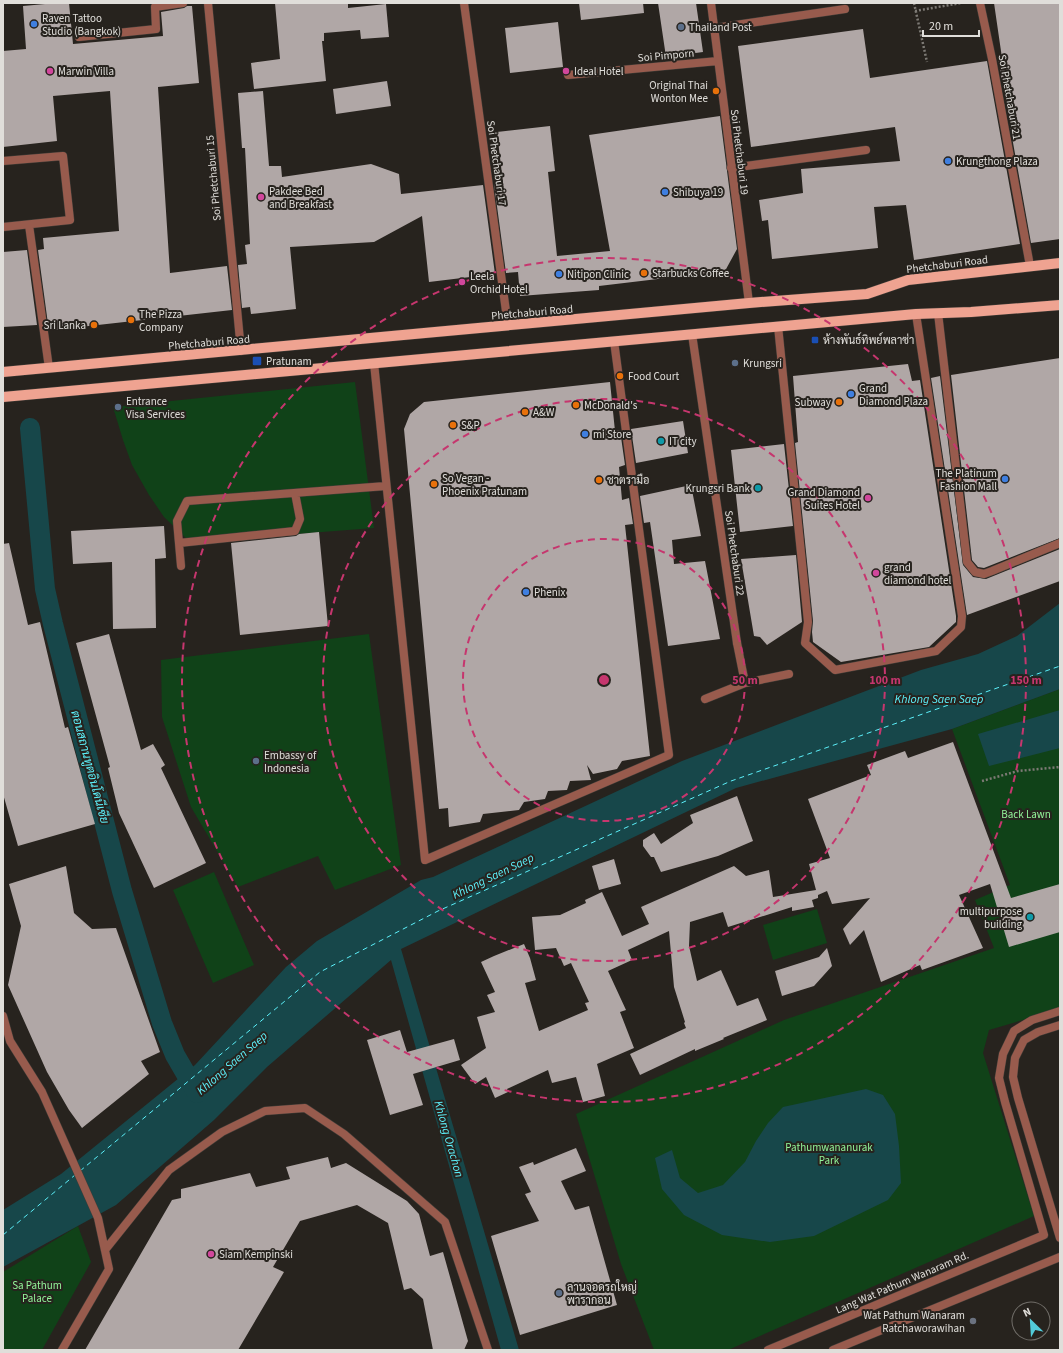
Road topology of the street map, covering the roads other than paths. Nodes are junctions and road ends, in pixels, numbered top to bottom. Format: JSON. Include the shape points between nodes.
{"nodes":[{"id":1,"x":183,"y":3,"type":"edge"},
{"id":2,"x":208,"y":3,"type":"edge"},
{"id":3,"x":464,"y":3,"type":"edge"},
{"id":4,"x":711,"y":3,"type":"edge"},
{"id":5,"x":980,"y":3,"type":"edge"},
{"id":6,"x":845,"y":9,"type":"dead end"},
{"id":7,"x":715,"y":28,"type":"junction"},
{"id":8,"x":79,"y":37,"type":"dead end"},
{"id":9,"x":718,"y":61,"type":"junction"},
{"id":10,"x":568,"y":75,"type":"dead end"},
{"id":11,"x":866,"y":150,"type":"dead end"},
{"id":12,"x":3,"y":161,"type":"edge"},
{"id":13,"x":731,"y":168,"type":"junction"},
{"id":14,"x":29,"y":225,"type":"junction"},
{"id":15,"x":3,"y":228,"type":"edge"},
{"id":16,"x":1060,"y":263,"type":"edge"},
{"id":17,"x":1030,"y":266,"type":"junction"},
{"id":18,"x":749,"y":303,"type":"junction"},
{"id":19,"x":1060,"y":305,"type":"edge"},
{"id":20,"x":938,"y":313,"type":"junction"},
{"id":21,"x":916,"y":314,"type":"junction"},
{"id":22,"x":508,"y":326,"type":"junction"},
{"id":23,"x":778,"y":326,"type":"junction"},
{"id":24,"x":692,"y":334,"type":"junction"},
{"id":25,"x":614,"y":341,"type":"junction"},
{"id":26,"x":240,"y":351,"type":"junction"},
{"id":27,"x":374,"y":363,"type":"junction"},
{"id":28,"x":49,"y":368,"type":"junction"},
{"id":29,"x":3,"y":372,"type":"edge"},
{"id":30,"x":3,"y":397,"type":"edge"},
{"id":31,"x":386,"y":486,"type":"junction"},
{"id":32,"x":295,"y":493,"type":"junction"},
{"id":33,"x":179,"y":543,"type":"junction"},
{"id":34,"x":1060,"y":543,"type":"edge"},
{"id":35,"x":181,"y":566,"type":"dead end"},
{"id":36,"x":789,"y":674,"type":"dead end"},
{"id":37,"x":745,"y":683,"type":"junction"},
{"id":38,"x":705,"y":699,"type":"dead end"},
{"id":39,"x":1060,"y":1011,"type":"edge"},
{"id":40,"x":3,"y":1016,"type":"edge"},
{"id":41,"x":1060,"y":1025,"type":"edge"},
{"id":42,"x":1060,"y":1238,"type":"edge"},
{"id":43,"x":104,"y":1250,"type":"junction"},
{"id":44,"x":1060,"y":1257,"type":"edge"},
{"id":45,"x":62,"y":1350,"type":"edge"},
{"id":46,"x":488,"y":1350,"type":"edge"},
{"id":47,"x":768,"y":1350,"type":"edge"},
{"id":48,"x":832,"y":1350,"type":"edge"}],
"edges":[{"from":1,"to":8,"type":"street","via":[[155,7],[156,29]]},
{"from":2,"to":26,"type":"street","name":"Soi Phetchaburi 15"},
{"from":3,"to":22,"type":"street","name":"Soi Phetchaburi 17"},
{"from":4,"to":7,"type":"street","name":"Soi Phetchaburi 19"},
{"from":5,"to":17,"type":"street","name":"Soi Phetchaburi 21"},
{"from":6,"to":7,"type":"street"},
{"from":7,"to":9,"type":"street","name":"Soi Phetchaburi 19"},
{"from":9,"to":10,"type":"street","name":"Soi Pimporn"},
{"from":9,"to":13,"type":"street","name":"Soi Phetchaburi 19"},
{"from":11,"to":13,"type":"street"},
{"from":12,"to":14,"type":"street","via":[[63,156],[70,220]]},
{"from":13,"to":18,"type":"street","name":"Soi Phetchaburi 19"},
{"from":14,"to":15,"type":"street"},
{"from":14,"to":28,"type":"street"},
{"from":16,"to":17,"type":"main road","name":"Phetchaburi Road"},
{"from":17,"to":18,"type":"main road","name":"Phetchaburi Road","via":[[908,280],[868,294]]},
{"from":18,"to":22,"type":"main road","name":"Phetchaburi Road"},
{"from":19,"to":20,"type":"main road"},
{"from":20,"to":21,"type":"main road"},
{"from":20,"to":34,"type":"street","via":[[967,562],[975,572],[984,574]]},
{"from":21,"to":23,"type":"main road"},
{"from":21,"to":23,"type":"street","via":[[962,616],[961,627],[936,651],[835,670],[805,642],[808,622]]},
{"from":22,"to":26,"type":"main road","name":"Phetchaburi Road"},
{"from":23,"to":24,"type":"main road"},
{"from":24,"to":25,"type":"main road"},
{"from":24,"to":37,"type":"street","name":"Soi Phetchaburi 22"},
{"from":25,"to":27,"type":"main road"},
{"from":25,"to":31,"type":"street","via":[[669,755],[425,860]]},
{"from":26,"to":28,"type":"main road","name":"Phetchaburi Road"},
{"from":27,"to":30,"type":"main road"},
{"from":27,"to":31,"type":"street"},
{"from":28,"to":29,"type":"main road","name":"Phetchaburi Road"},
{"from":31,"to":32,"type":"street"},
{"from":32,"to":33,"type":"street","via":[[187,501],[177,521]]},
{"from":32,"to":33,"type":"street","via":[[300,519],[295,531]]},
{"from":33,"to":35,"type":"street"},
{"from":36,"to":37,"type":"street"},
{"from":37,"to":38,"type":"street"},
{"from":39,"to":47,"type":"street","name":"Lang Wat Pathum Wanaram Rd.","via":[[1032,1020],[1014,1032],[1003,1054],[999,1078],[1044,1235]]},
{"from":40,"to":43,"type":"street","via":[[10,1041],[42,1092],[98,1218]]},
{"from":41,"to":42,"type":"street","via":[[1024,1040],[1016,1058],[1013,1077]]},
{"from":43,"to":45,"type":"street","via":[[109,1269]]},
{"from":43,"to":46,"type":"street","via":[[169,1170],[222,1132],[265,1111],[305,1108],[344,1134],[445,1222]]},
{"from":44,"to":48,"type":"street"}]}
